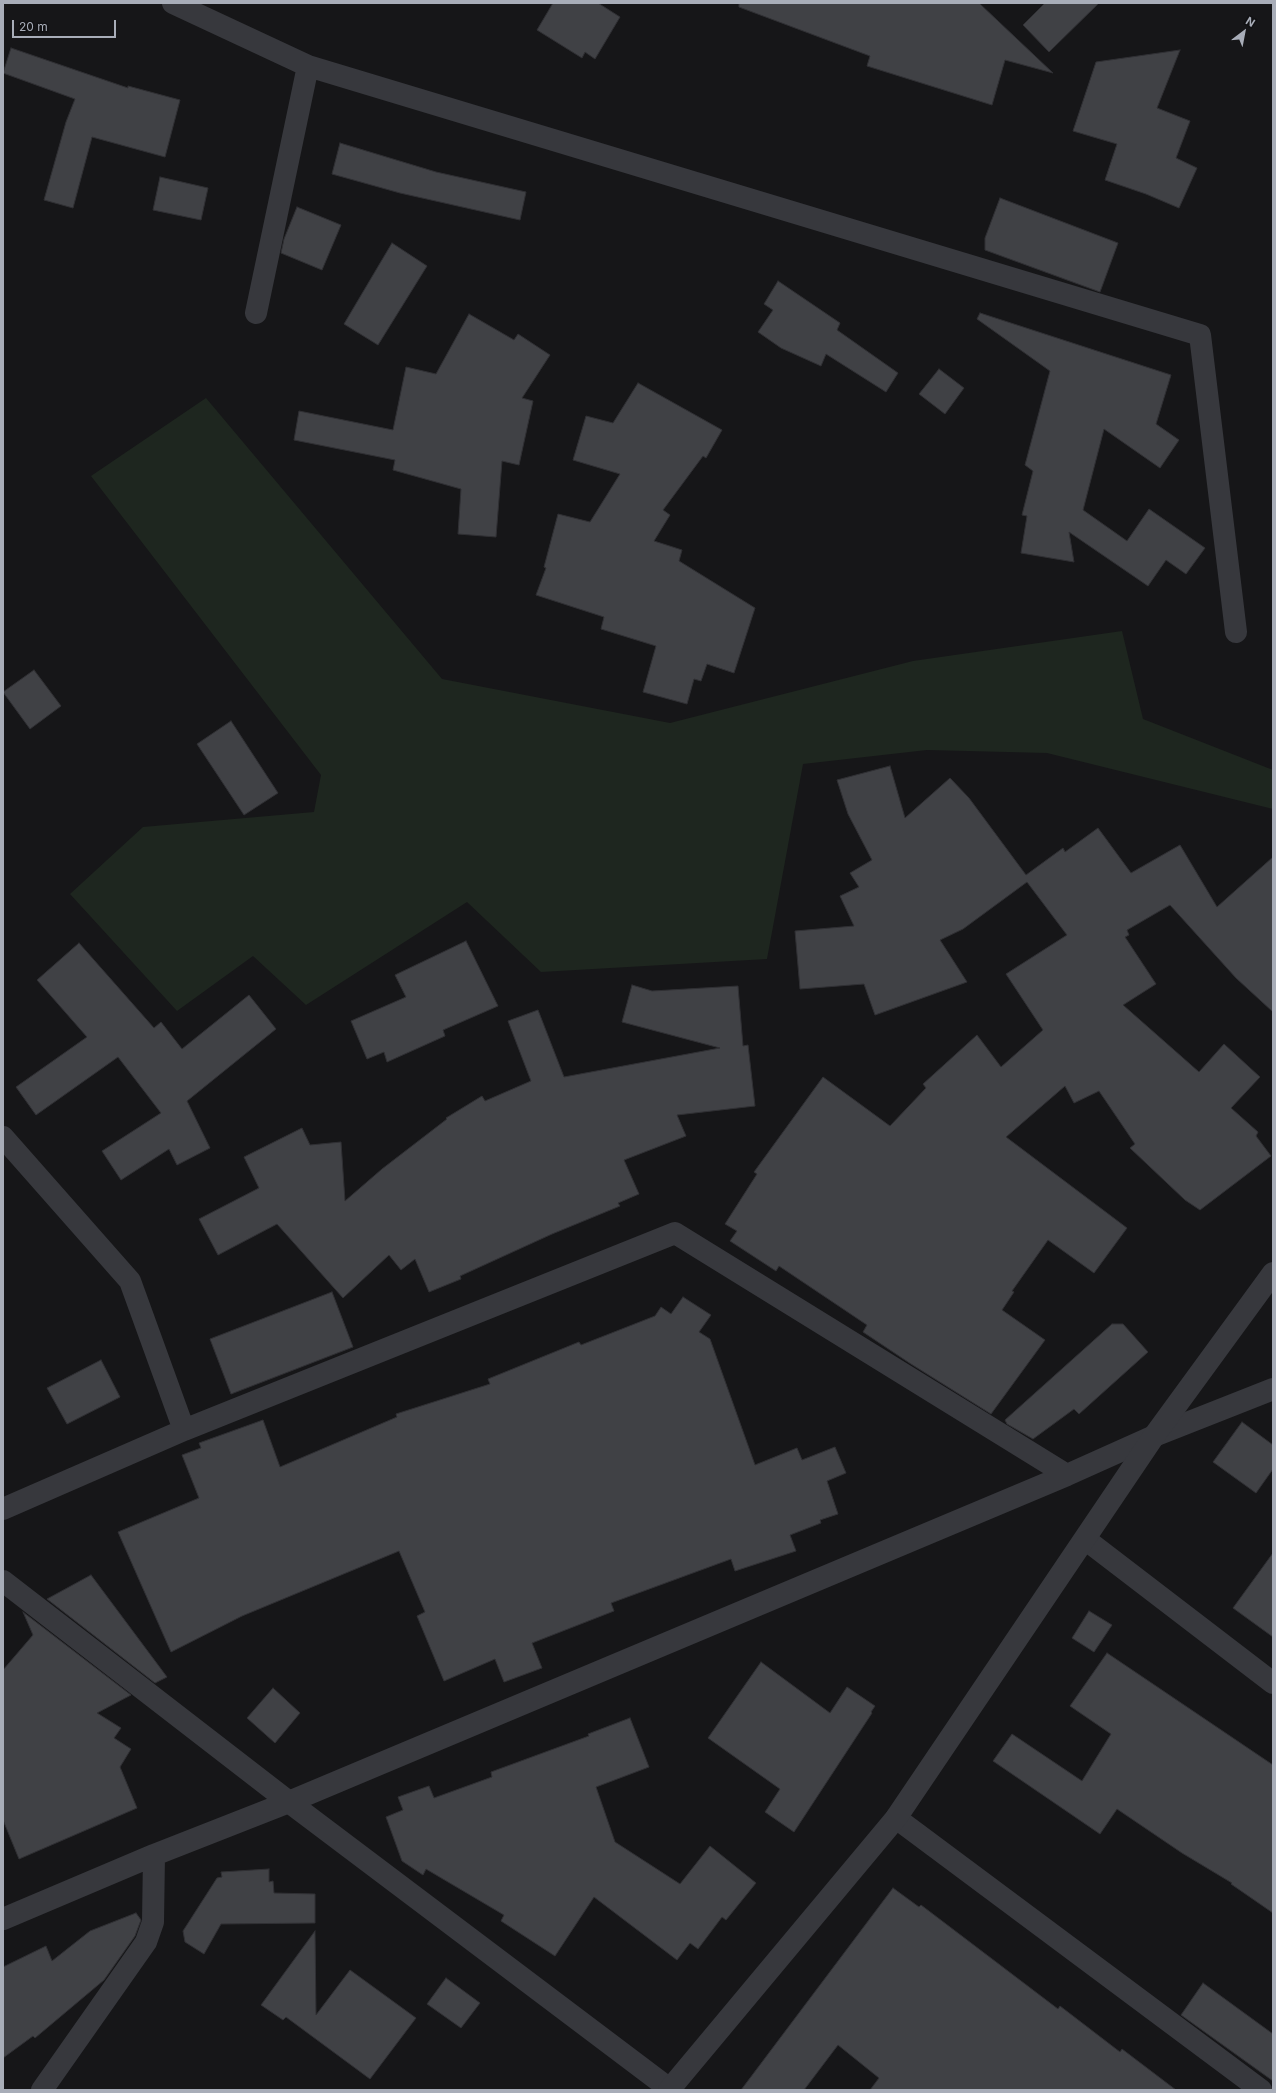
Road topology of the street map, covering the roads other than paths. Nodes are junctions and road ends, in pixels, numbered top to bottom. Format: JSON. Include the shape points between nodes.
{"nodes":[{"id":1,"x":173,"y":3,"type":"edge"},
{"id":2,"x":308,"y":66,"type":"junction"},
{"id":3,"x":256,"y":313,"type":"dead end"},
{"id":4,"x":1236,"y":632,"type":"dead end"},
{"id":5,"x":3,"y":1137,"type":"edge"},
{"id":6,"x":1273,"y":1273,"type":"edge"},
{"id":7,"x":1273,"y":1389,"type":"edge"},
{"id":8,"x":184,"y":1430,"type":"junction"},
{"id":9,"x":1154,"y":1436,"type":"junction"},
{"id":10,"x":1067,"y":1475,"type":"junction"},
{"id":11,"x":3,"y":1509,"type":"edge"},
{"id":12,"x":1085,"y":1539,"type":"junction"},
{"id":13,"x":3,"y":1581,"type":"edge"},
{"id":14,"x":1273,"y":1683,"type":"edge"},
{"id":15,"x":289,"y":1802,"type":"junction"},
{"id":16,"x":896,"y":1818,"type":"junction"},
{"id":17,"x":154,"y":1855,"type":"junction"},
{"id":18,"x":3,"y":1919,"type":"edge"},
{"id":19,"x":42,"y":2090,"type":"edge"},
{"id":20,"x":670,"y":2090,"type":"edge"},
{"id":21,"x":1261,"y":2090,"type":"edge"}],
"edges":[{"from":1,"to":2,"type":"street"},
{"from":2,"to":3,"type":"street"},
{"from":2,"to":4,"type":"street","via":[[1200,335]]},
{"from":5,"to":8,"type":"street","via":[[130,1281]]},
{"from":6,"to":9,"type":"street"},
{"from":7,"to":9,"type":"street"},
{"from":8,"to":10,"type":"street","via":[[676,1233]]},
{"from":8,"to":11,"type":"street"},
{"from":9,"to":10,"type":"street"},
{"from":9,"to":12,"type":"street"},
{"from":10,"to":15,"type":"street"},
{"from":12,"to":14,"type":"street"},
{"from":12,"to":16,"type":"street"},
{"from":13,"to":15,"type":"street"},
{"from":15,"to":17,"type":"street"},
{"from":15,"to":20,"type":"street"},
{"from":16,"to":20,"type":"street"},
{"from":16,"to":21,"type":"street"},
{"from":17,"to":18,"type":"street"},
{"from":17,"to":19,"type":"street","via":[[152,1922],[146,1942]]}]}
